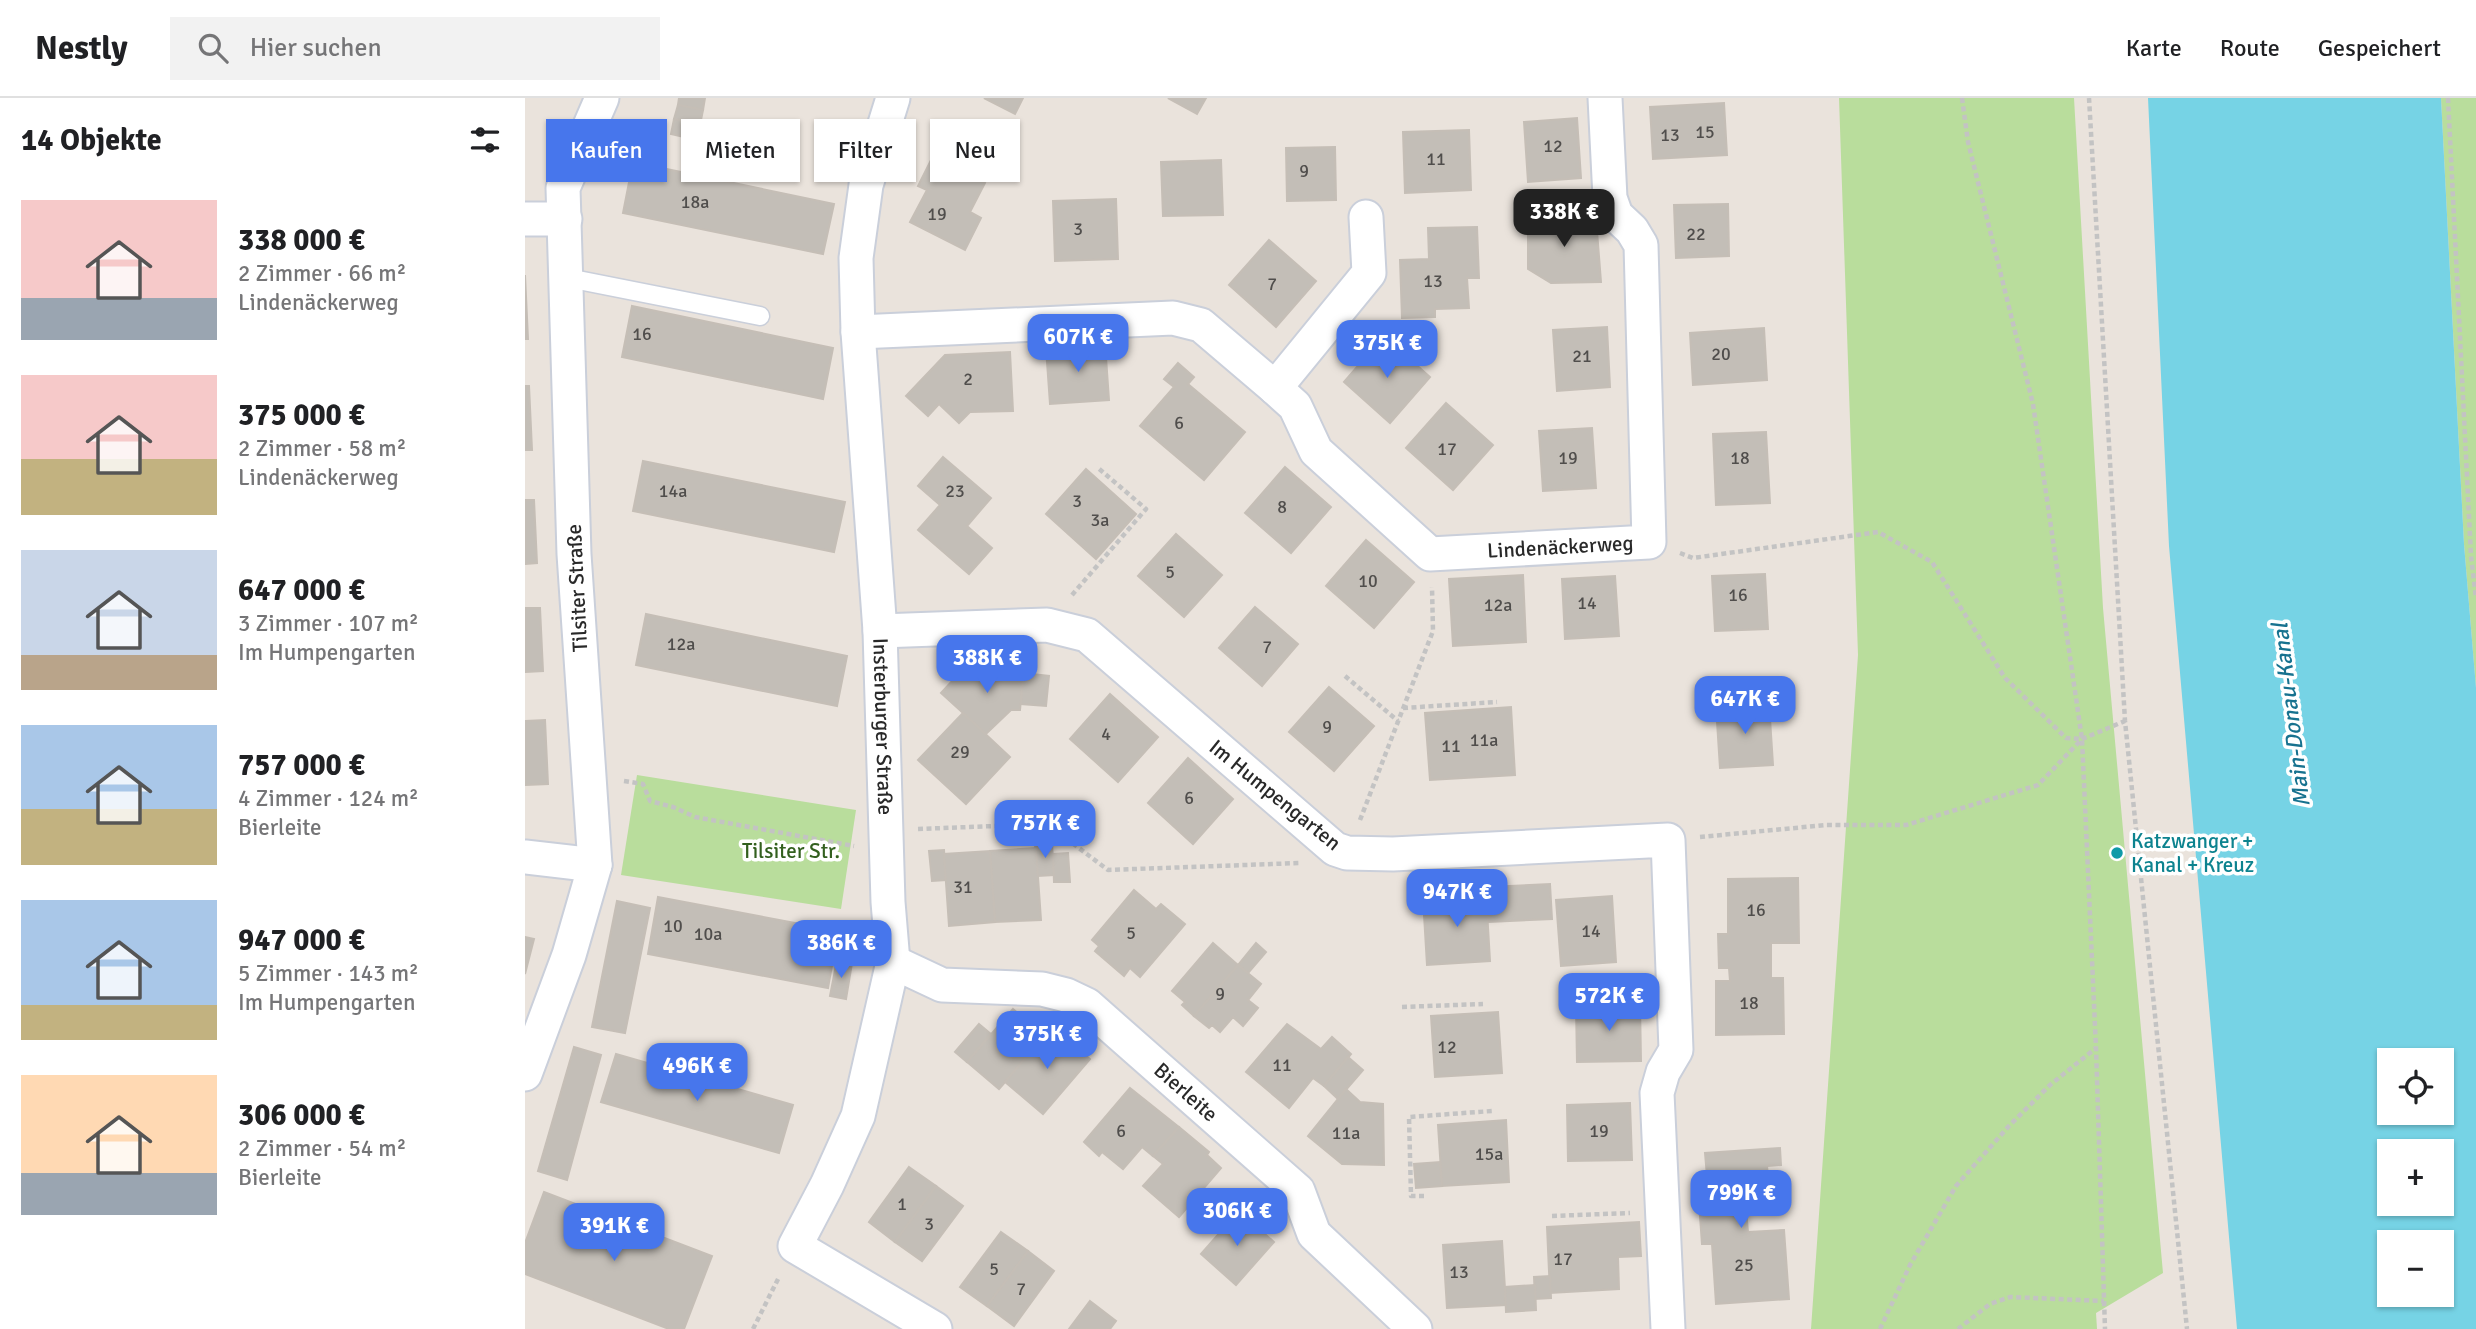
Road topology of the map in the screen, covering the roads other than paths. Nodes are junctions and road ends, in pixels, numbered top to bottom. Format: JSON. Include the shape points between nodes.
{"nodes":[{"id":1,"x":603,"y":98,"type":"edge"},
{"id":2,"x":893,"y":98,"type":"edge"},
{"id":3,"x":1605,"y":98,"type":"edge"},
{"id":4,"x":1366,"y":217,"type":"dead end"},
{"id":5,"x":525,"y":219,"type":"edge"},
{"id":6,"x":565,"y":219,"type":"junction"},
{"id":7,"x":568,"y":278,"type":"junction"},
{"id":8,"x":760,"y":316,"type":"dead end"},
{"id":9,"x":858,"y":332,"type":"junction"},
{"id":10,"x":1275,"y":388,"type":"junction"},
{"id":11,"x":880,"y":631,"type":"junction"},
{"id":12,"x":525,"y":857,"type":"edge"},
{"id":13,"x":595,"y":865,"type":"junction"},
{"id":14,"x":893,"y":962,"type":"junction"},
{"id":15,"x":525,"y":1074,"type":"edge"},
{"id":16,"x":935,"y":1329,"type":"edge"},
{"id":17,"x":1415,"y":1329,"type":"edge"},
{"id":18,"x":1668,"y":1329,"type":"edge"}],
"edges":[{"from":1,"to":6,"type":"street","name":"Tilsiter Straße","via":[[563,188]]},
{"from":2,"to":9,"type":"street","name":"Insterburger Straße","via":[[866,185],[859,229]]},
{"from":3,"to":10,"type":"street","name":"Lindenäckerweg","via":[[1610,198],[1616,215],[1641,245],[1649,542],[1430,554],[1317,451],[1295,407]]},
{"from":4,"to":10,"type":"street","via":[[1369,273]]},
{"from":5,"to":6,"type":"street"},
{"from":6,"to":7,"type":"street","name":"Tilsiter Straße"},
{"from":7,"to":8,"type":"lane"},
{"from":7,"to":13,"type":"street","name":"Tilsiter Straße","via":[[574,554]]},
{"from":9,"to":10,"type":"street","via":[[1173,318],[1201,325]]},
{"from":9,"to":11,"type":"street","name":"Insterburger Straße"},
{"from":11,"to":14,"type":"street","name":"Insterburger Straße"},
{"from":11,"to":18,"type":"street","name":"Im Humpengarten","via":[[1047,625],[1087,635],[1341,851],[1393,855],[1668,840],[1677,1049],[1657,1093]]},
{"from":12,"to":13,"type":"street"},
{"from":13,"to":15,"type":"street","name":"Tilsiter Straße","via":[[569,956]]},
{"from":14,"to":16,"type":"street","name":"Insterburger Straße","via":[[858,1115],[795,1245]]},
{"from":14,"to":17,"type":"street","name":"Bierleite","via":[[942,985],[1042,989],[1087,1005],[1298,1191],[1314,1234]]}]}
